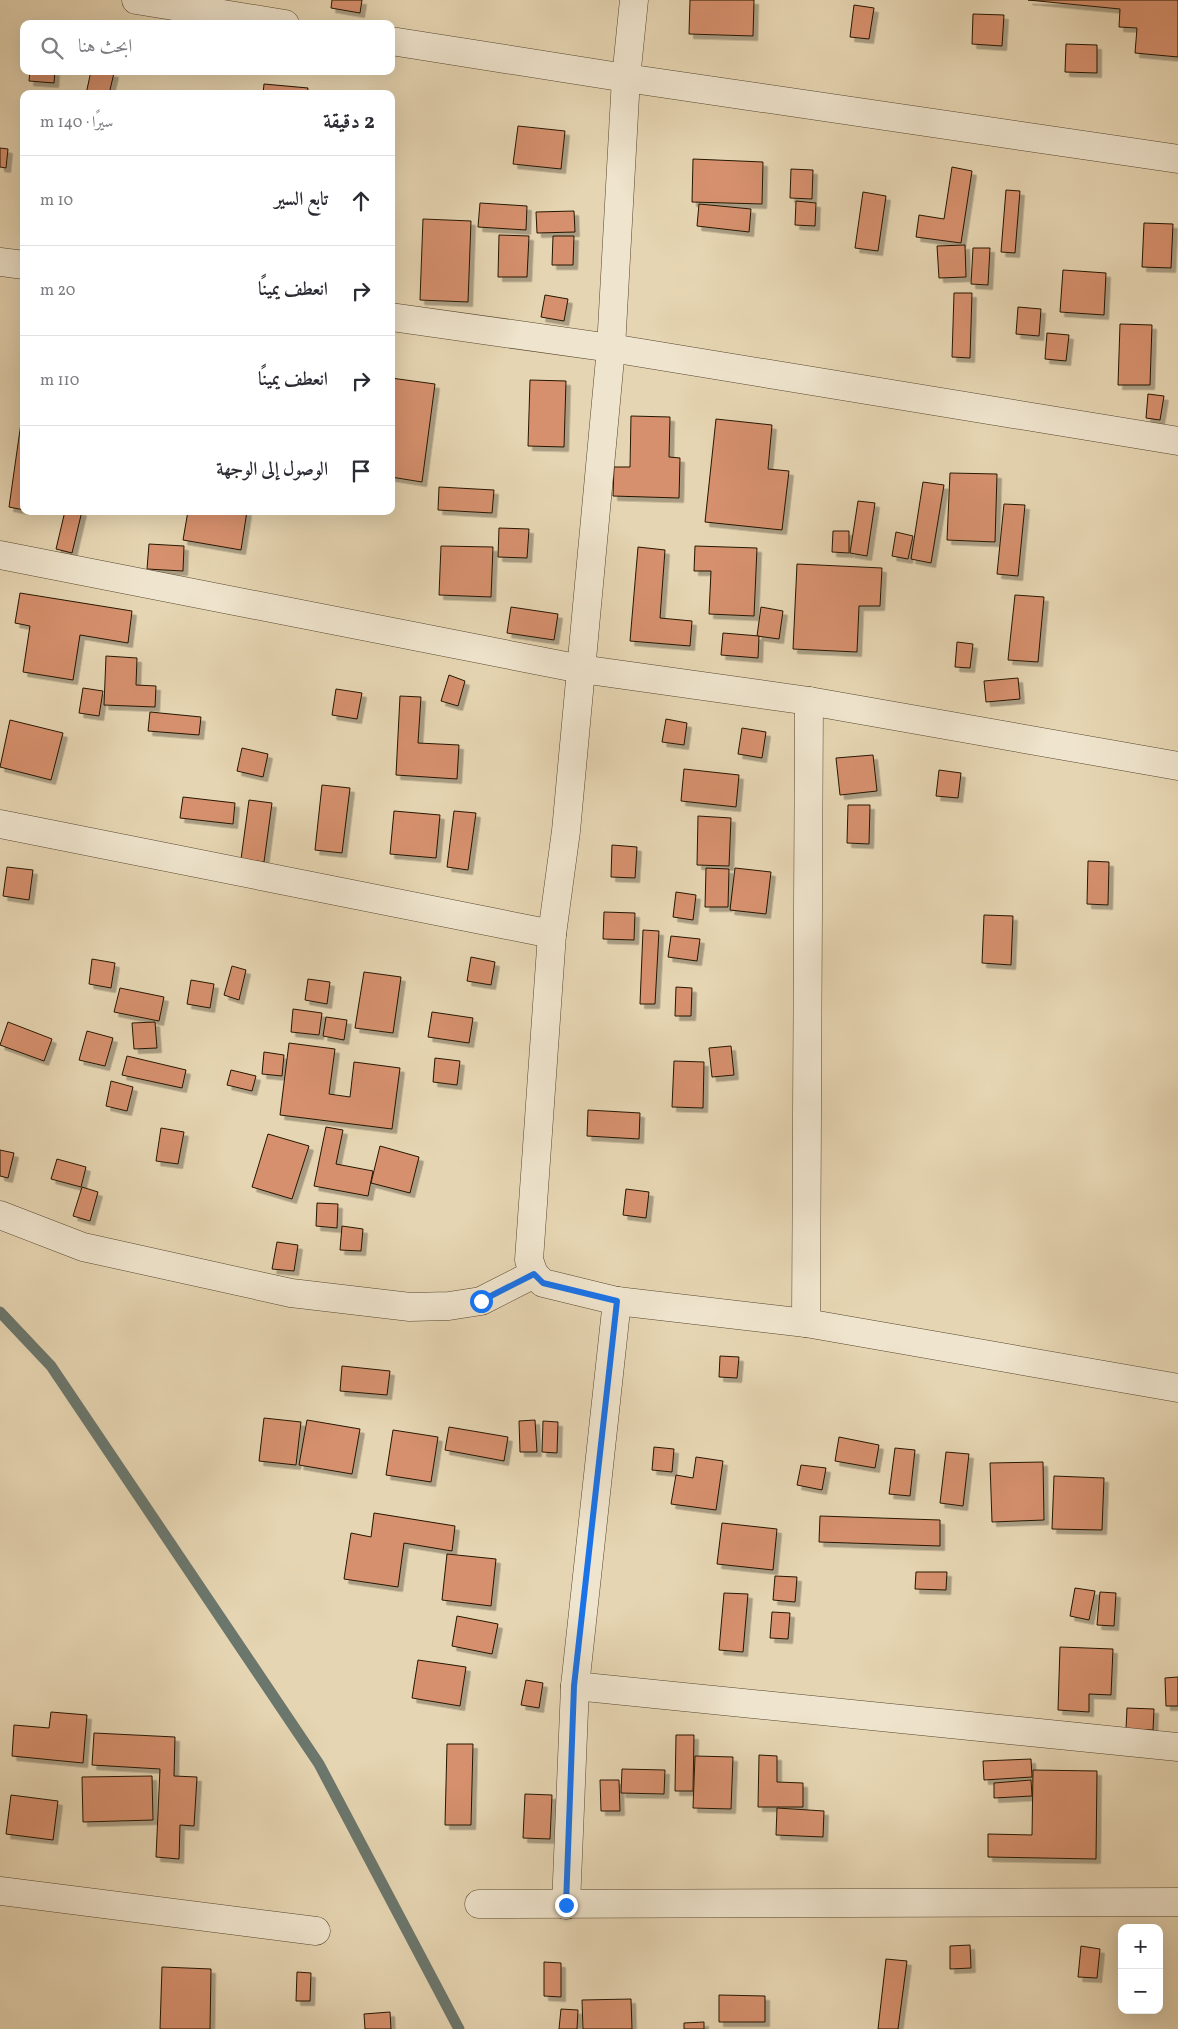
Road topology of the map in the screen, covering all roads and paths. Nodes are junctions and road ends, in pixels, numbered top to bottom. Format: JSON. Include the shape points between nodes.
{"nodes":[{"id":1,"x":136,"y":0,"type":"edge"},
{"id":2,"x":634,"y":0,"type":"edge"},
{"id":3,"x":260,"y":20,"type":"edge"},
{"id":4,"x":395,"y":42,"type":"edge"},
{"id":5,"x":626,"y":78,"type":"junction"},
{"id":6,"x":1178,"y":159,"type":"edge"},
{"id":7,"x":0,"y":262,"type":"edge"},
{"id":8,"x":20,"y":264,"type":"edge"},
{"id":9,"x":395,"y":318,"type":"edge"},
{"id":10,"x":611,"y":348,"type":"junction"},
{"id":11,"x":1178,"y":441,"type":"edge"},
{"id":12,"x":0,"y":555,"type":"edge"},
{"id":13,"x":581,"y":669,"type":"junction"},
{"id":14,"x":809,"y":701,"type":"junction"},
{"id":15,"x":1178,"y":766,"type":"edge"},
{"id":16,"x":0,"y":824,"type":"edge"},
{"id":17,"x":552,"y":934,"type":"junction"},
{"id":18,"x":0,"y":1215,"type":"edge"},
{"id":19,"x":534,"y":1274,"type":"junction"},
{"id":20,"x":617,"y":1301,"type":"junction"},
{"id":21,"x":806,"y":1323,"type":"junction"},
{"id":22,"x":1178,"y":1388,"type":"edge"},
{"id":23,"x":574,"y":1686,"type":"junction"},
{"id":24,"x":1178,"y":1747,"type":"edge"},
{"id":25,"x":0,"y":1891,"type":"edge"},
{"id":26,"x":1178,"y":1902,"type":"edge"},
{"id":27,"x":479,"y":1904,"type":"dead end"},
{"id":28,"x":566,"y":1905,"type":"junction"},
{"id":29,"x":316,"y":1931,"type":"dead end"}],
"edges":[{"from":1,"to":3,"type":"street"},
{"from":2,"to":5,"type":"street"},
{"from":4,"to":5,"type":"street"},
{"from":5,"to":6,"type":"street"},
{"from":5,"to":10,"type":"street"},
{"from":7,"to":8,"type":"street"},
{"from":9,"to":10,"type":"street"},
{"from":10,"to":11,"type":"street"},
{"from":10,"to":13,"type":"street"},
{"from":12,"to":13,"type":"street"},
{"from":13,"to":14,"type":"street"},
{"from":13,"to":17,"type":"street","via":[[566,831]]},
{"from":14,"to":15,"type":"street"},
{"from":14,"to":21,"type":"street"},
{"from":16,"to":17,"type":"street"},
{"from":17,"to":19,"type":"street","via":[[529,1260]]},
{"from":18,"to":19,"type":"street","via":[[83,1247],[291,1293],[410,1307],[481,1301]]},
{"from":19,"to":20,"type":"street","via":[[543,1283]]},
{"from":20,"to":21,"type":"street"},
{"from":20,"to":23,"type":"street"},
{"from":21,"to":22,"type":"street"},
{"from":23,"to":24,"type":"street"},
{"from":23,"to":28,"type":"street"},
{"from":25,"to":29,"type":"street"},
{"from":26,"to":28,"type":"street"},
{"from":27,"to":28,"type":"street"}]}
